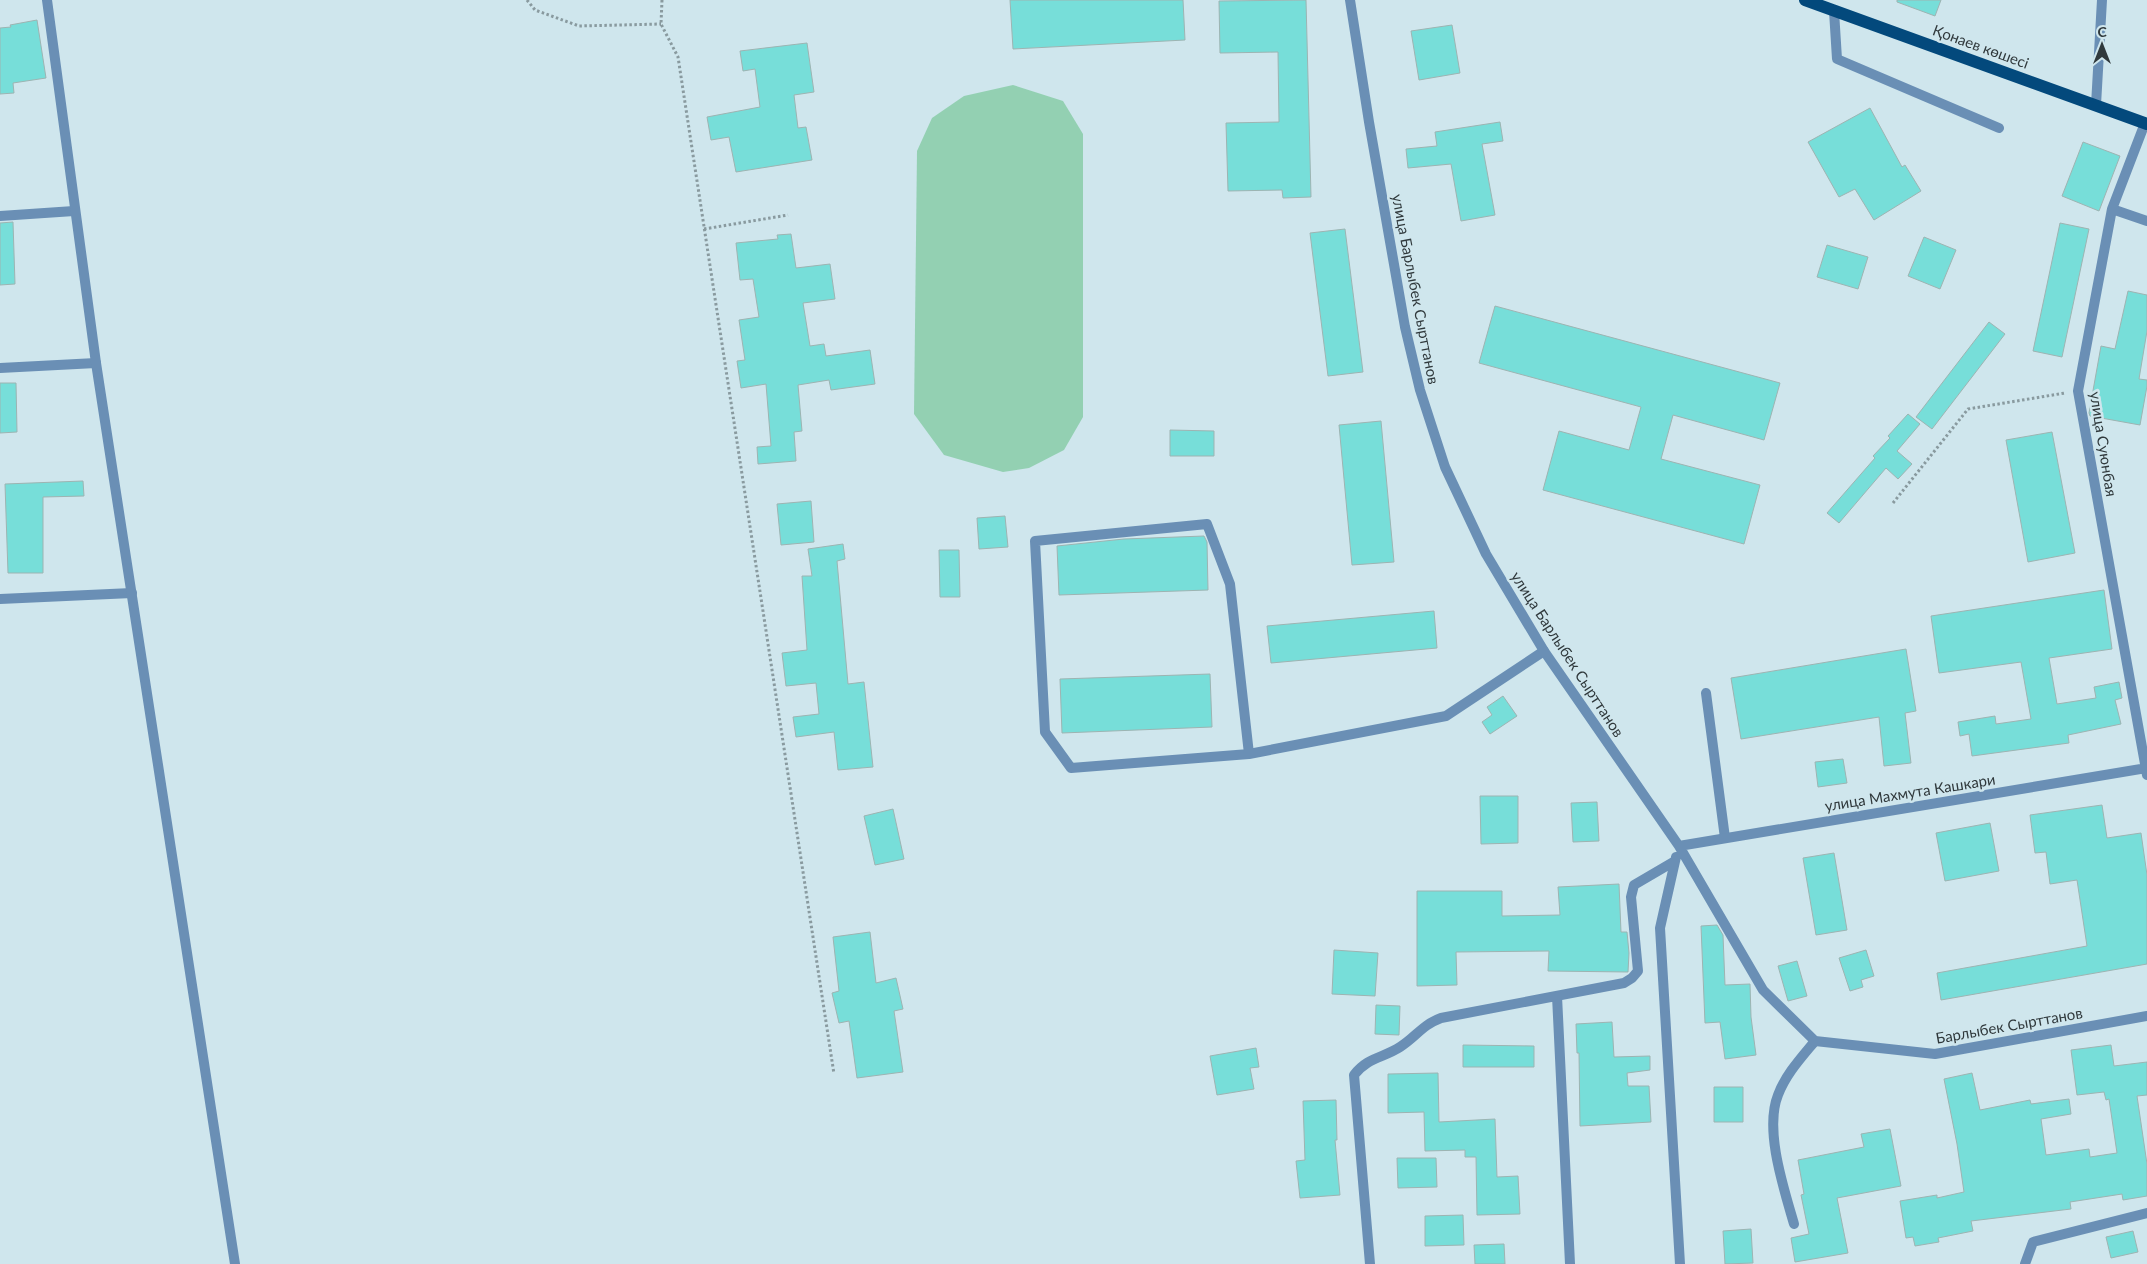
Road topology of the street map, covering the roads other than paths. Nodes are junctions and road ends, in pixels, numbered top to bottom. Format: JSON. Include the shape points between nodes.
{"nodes":[{"id":1,"x":47,"y":0,"type":"edge"},
{"id":2,"x":1350,"y":0,"type":"edge"},
{"id":3,"x":1805,"y":0,"type":"edge"},
{"id":4,"x":2102,"y":0,"type":"edge"},
{"id":5,"x":1834,"y":11,"type":"junction"},
{"id":6,"x":2096,"y":105,"type":"junction"},
{"id":7,"x":2146,"y":123,"type":"edge"},
{"id":8,"x":1999,"y":128,"type":"dead end"},
{"id":9,"x":2112,"y":209,"type":"junction"},
{"id":10,"x":74,"y":212,"type":"junction"},
{"id":11,"x":0,"y":216,"type":"edge"},
{"id":12,"x":2147,"y":221,"type":"edge"},
{"id":13,"x":96,"y":363,"type":"junction"},
{"id":14,"x":0,"y":368,"type":"edge"},
{"id":15,"x":132,"y":594,"type":"junction"},
{"id":16,"x":0,"y":599,"type":"edge"},
{"id":17,"x":1544,"y":651,"type":"junction"},
{"id":18,"x":1706,"y":693,"type":"dead end"},
{"id":19,"x":1249,"y":754,"type":"junction"},
{"id":20,"x":2146,"y":770,"type":"edge"},
{"id":21,"x":1725,"y":838,"type":"junction"},
{"id":22,"x":1678,"y":846,"type":"junction"},
{"id":23,"x":1675,"y":861,"type":"junction"},
{"id":24,"x":1557,"y":996,"type":"junction"},
{"id":25,"x":2147,"y":1016,"type":"edge"},
{"id":26,"x":1815,"y":1041,"type":"junction"},
{"id":27,"x":2147,"y":1212,"type":"edge"},
{"id":28,"x":1794,"y":1224,"type":"dead end"},
{"id":29,"x":235,"y":1264,"type":"edge"},
{"id":30,"x":1370,"y":1264,"type":"edge"},
{"id":31,"x":1570,"y":1264,"type":"edge"},
{"id":32,"x":1680,"y":1264,"type":"edge"},
{"id":33,"x":2025,"y":1264,"type":"edge"}],
"edges":[{"from":1,"to":10,"type":"street"},
{"from":2,"to":17,"type":"street","name":"улица Барлыбек Сырттанов","via":[[1405,327],[1420,390],[1445,467],[1486,554]]},
{"from":3,"to":5,"type":"main road","name":"Қонаев көшесі"},
{"from":4,"to":6,"type":"street"},
{"from":5,"to":6,"type":"main road","name":"Қонаев көшесі"},
{"from":5,"to":8,"type":"street","via":[[1836,59]]},
{"from":6,"to":7,"type":"main road","name":"Қонаев көшесі"},
{"from":7,"to":9,"type":"street","name":"улица Суюнбая"},
{"from":9,"to":12,"type":"street"},
{"from":9,"to":20,"type":"street","name":"улица Суюнбая","via":[[2078,390]]},
{"from":10,"to":11,"type":"street"},
{"from":10,"to":13,"type":"street"},
{"from":13,"to":14,"type":"street"},
{"from":13,"to":15,"type":"street"},
{"from":15,"to":16,"type":"street"},
{"from":15,"to":29,"type":"street"},
{"from":17,"to":19,"type":"street","via":[[1446,716]]},
{"from":17,"to":22,"type":"street","name":"улица Барлыбек Сырттанов"},
{"from":18,"to":21,"type":"street"},
{"from":19,"to":19,"type":"street","via":[[1071,768],[1045,732],[1035,541],[1207,524],[1230,584]]},
{"from":20,"to":21,"type":"street","name":"улица Махмута Кашкари"},
{"from":21,"to":22,"type":"street","name":"улица Махмута Кашкари"},
{"from":22,"to":23,"type":"street"},
{"from":22,"to":26,"type":"street","via":[[1763,990]]},
{"from":23,"to":24,"type":"street","via":[[1634,885],[1631,897],[1638,971],[1632,978],[1624,983]]},
{"from":23,"to":32,"type":"street","via":[[1660,928]]},
{"from":24,"to":30,"type":"street","via":[[1429,1022],[1400,1047],[1362,1065],[1354,1075]]},
{"from":24,"to":31,"type":"street"},
{"from":25,"to":26,"type":"street","name":"Барлыбек Сырттанов","via":[[1935,1054]]},
{"from":26,"to":28,"type":"street","via":[[1790,1071],[1777,1096],[1774,1126],[1777,1162]]},
{"from":27,"to":33,"type":"street","via":[[2033,1242]]}]}
